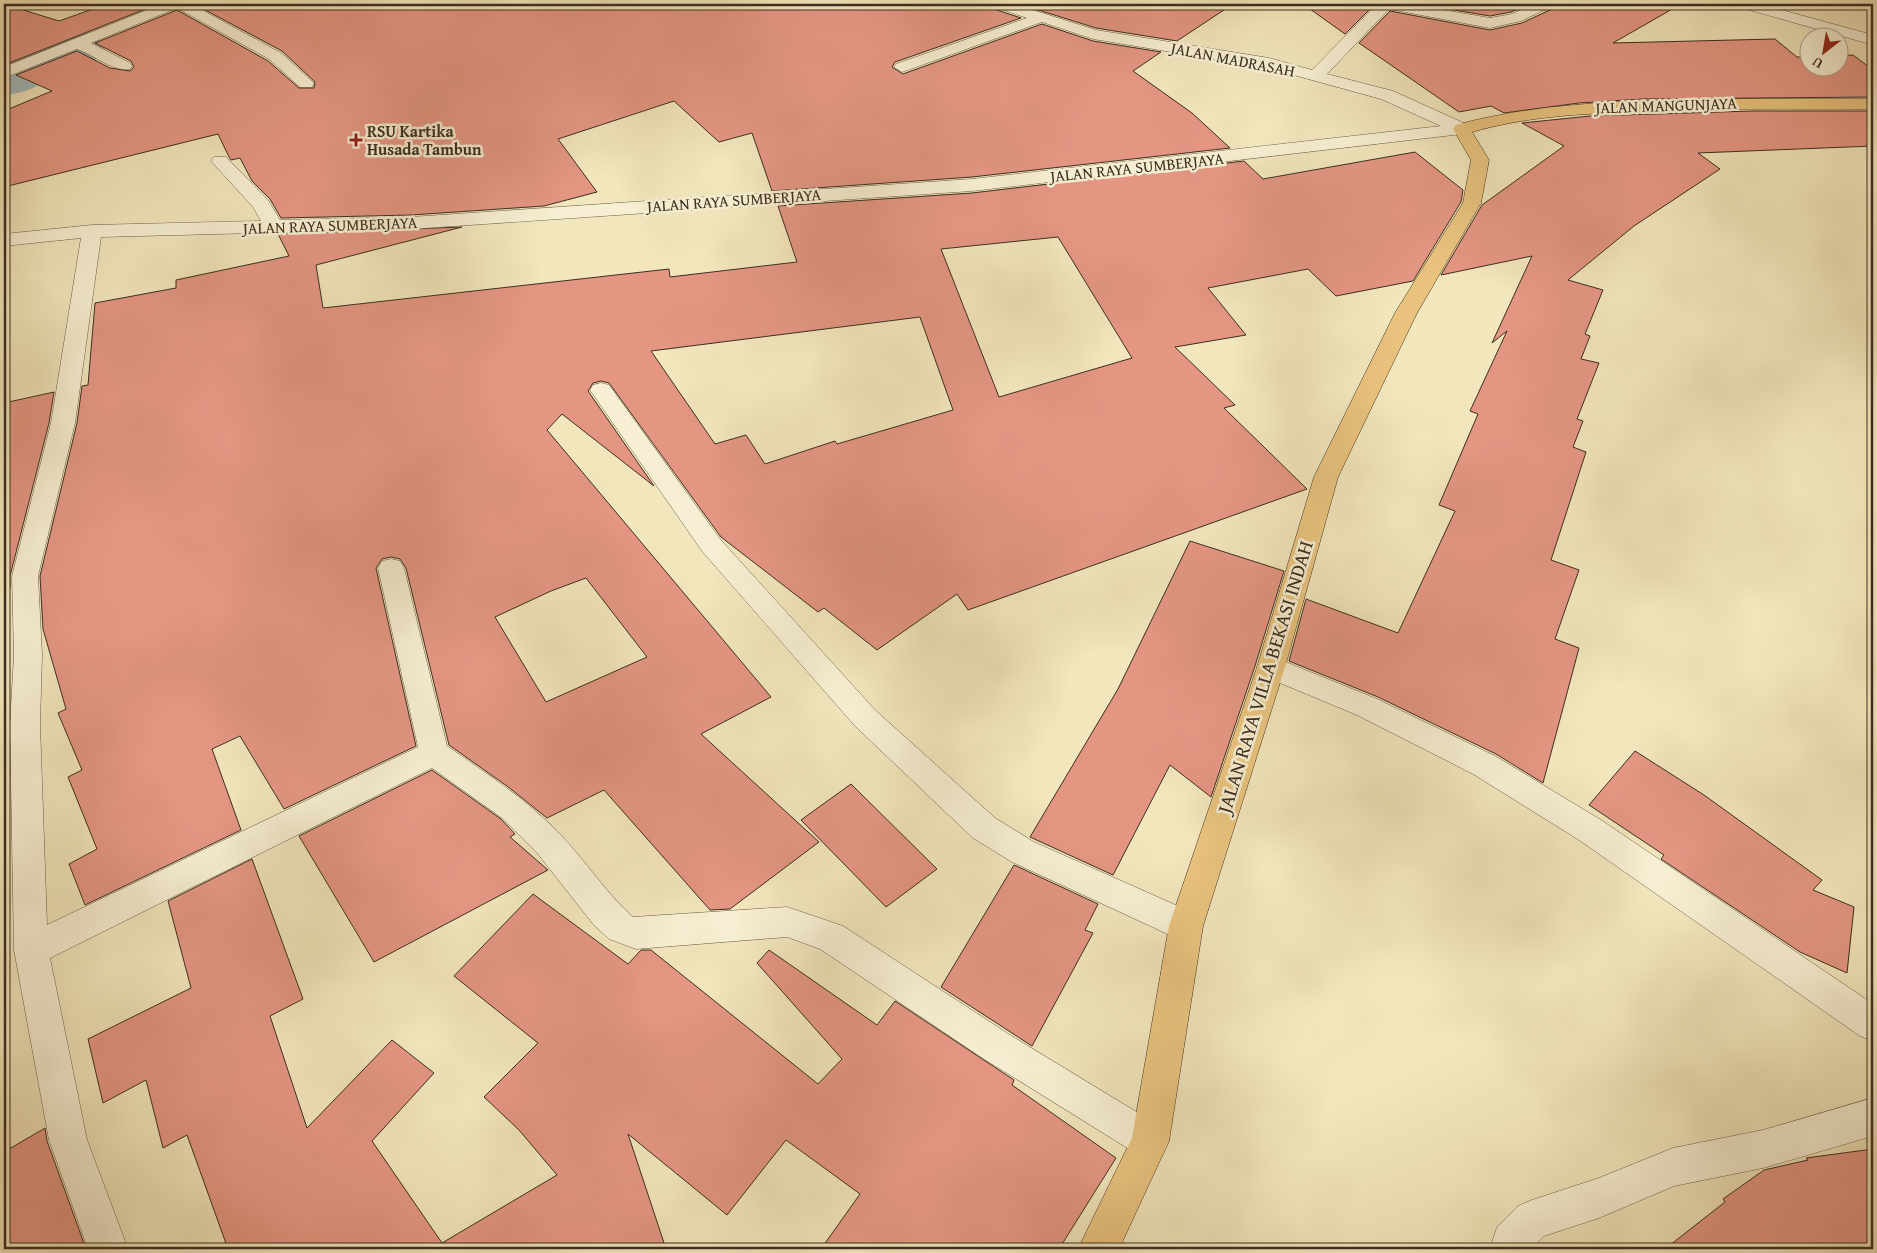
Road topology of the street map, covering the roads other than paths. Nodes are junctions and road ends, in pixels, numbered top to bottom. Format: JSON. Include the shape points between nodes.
{"nodes":[{"id":1,"x":175,"y":4,"type":"edge"},
{"id":2,"x":180,"y":4,"type":"edge"},
{"id":3,"x":1000,"y":4,"type":"edge"},
{"id":4,"x":1385,"y":4,"type":"edge"},
{"id":5,"x":1546,"y":4,"type":"edge"},
{"id":6,"x":1744,"y":4,"type":"edge"},
{"id":7,"x":1040,"y":18,"type":"junction"},
{"id":8,"x":1873,"y":40,"type":"edge"},
{"id":9,"x":78,"y":44,"type":"junction"},
{"id":10,"x":124,"y":66,"type":"dead end"},
{"id":11,"x":902,"y":67,"type":"dead end"},
{"id":12,"x":4,"y":73,"type":"edge"},
{"id":13,"x":1315,"y":76,"type":"junction"},
{"id":14,"x":306,"y":83,"type":"dead end"},
{"id":15,"x":1873,"y":104,"type":"edge"},
{"id":16,"x":1462,"y":129,"type":"junction"},
{"id":17,"x":220,"y":161,"type":"dead end"},
{"id":18,"x":275,"y":228,"type":"junction"},
{"id":19,"x":92,"y":231,"type":"junction"},
{"id":20,"x":4,"y":240,"type":"edge"},
{"id":21,"x":601,"y":390,"type":"dead end"},
{"id":22,"x":391,"y":568,"type":"dead end"},
{"id":23,"x":1272,"y":667,"type":"junction"},
{"id":24,"x":434,"y":753,"type":"junction"},
{"id":25,"x":1186,"y":926,"type":"junction"},
{"id":26,"x":31,"y":950,"type":"junction"},
{"id":27,"x":1873,"y":1024,"type":"edge"},
{"id":28,"x":1873,"y":1118,"type":"edge"},
{"id":29,"x":1150,"y":1141,"type":"junction"},
{"id":30,"x":108,"y":1249,"type":"edge"},
{"id":31,"x":1098,"y":1249,"type":"edge"},
{"id":32,"x":1510,"y":1249,"type":"edge"}],
"edges":[{"from":1,"to":9,"type":"street"},
{"from":2,"to":14,"type":"street","via":[[275,56]]},
{"from":3,"to":7,"type":"street","name":"JALAN MADRASAH"},
{"from":4,"to":5,"type":"street","via":[[1490,23],[1516,18]]},
{"from":4,"to":13,"type":"street"},
{"from":6,"to":8,"type":"street"},
{"from":7,"to":11,"type":"street"},
{"from":7,"to":13,"type":"street","name":"JALAN MADRASAH","via":[[1093,34],[1269,63]]},
{"from":9,"to":10,"type":"street"},
{"from":9,"to":12,"type":"street"},
{"from":13,"to":16,"type":"street","name":"JALAN MADRASAH","via":[[1387,96]]},
{"from":15,"to":16,"type":"main road","name":"JALAN MANGUNJAYA","via":[[1700,103],[1582,108],[1527,115]]},
{"from":16,"to":18,"type":"street","name":"JALAN RAYA SUMBERJAYA","via":[[972,185],[411,223]]},
{"from":16,"to":23,"type":"main road","name":"JALAN RAYA VILLA BEKASI INDAH","via":[[1480,160],[1472,203],[1406,313],[1326,477]]},
{"from":17,"to":18,"type":"street","via":[[261,204]]},
{"from":18,"to":19,"type":"street","name":"JALAN RAYA SUMBERJAYA"},
{"from":19,"to":20,"type":"street","name":"JALAN RAYA SUMBERJAYA"},
{"from":19,"to":26,"type":"street","via":[[63,423],[25,576]]},
{"from":21,"to":25,"type":"street","via":[[711,546],[872,724],[984,828],[1097,888]]},
{"from":22,"to":24,"type":"street"},
{"from":23,"to":25,"type":"main road","name":"JALAN RAYA VILLA BEKASI INDAH"},
{"from":23,"to":27,"type":"street","via":[[1367,707],[1484,765],[1590,830]]},
{"from":24,"to":26,"type":"street"},
{"from":24,"to":29,"type":"street","via":[[513,809],[549,844],[621,928],[636,934],[787,922],[831,937],[997,1047]]},
{"from":25,"to":29,"type":"main road","name":"JALAN RAYA VILLA BEKASI INDAH"},
{"from":26,"to":30,"type":"street","via":[[68,1140]]},
{"from":28,"to":32,"type":"street","via":[[1763,1150],[1673,1166],[1599,1198],[1532,1220],[1511,1241]]},
{"from":29,"to":31,"type":"main road","name":"JALAN RAYA VILLA BEKASI INDAH"}]}
